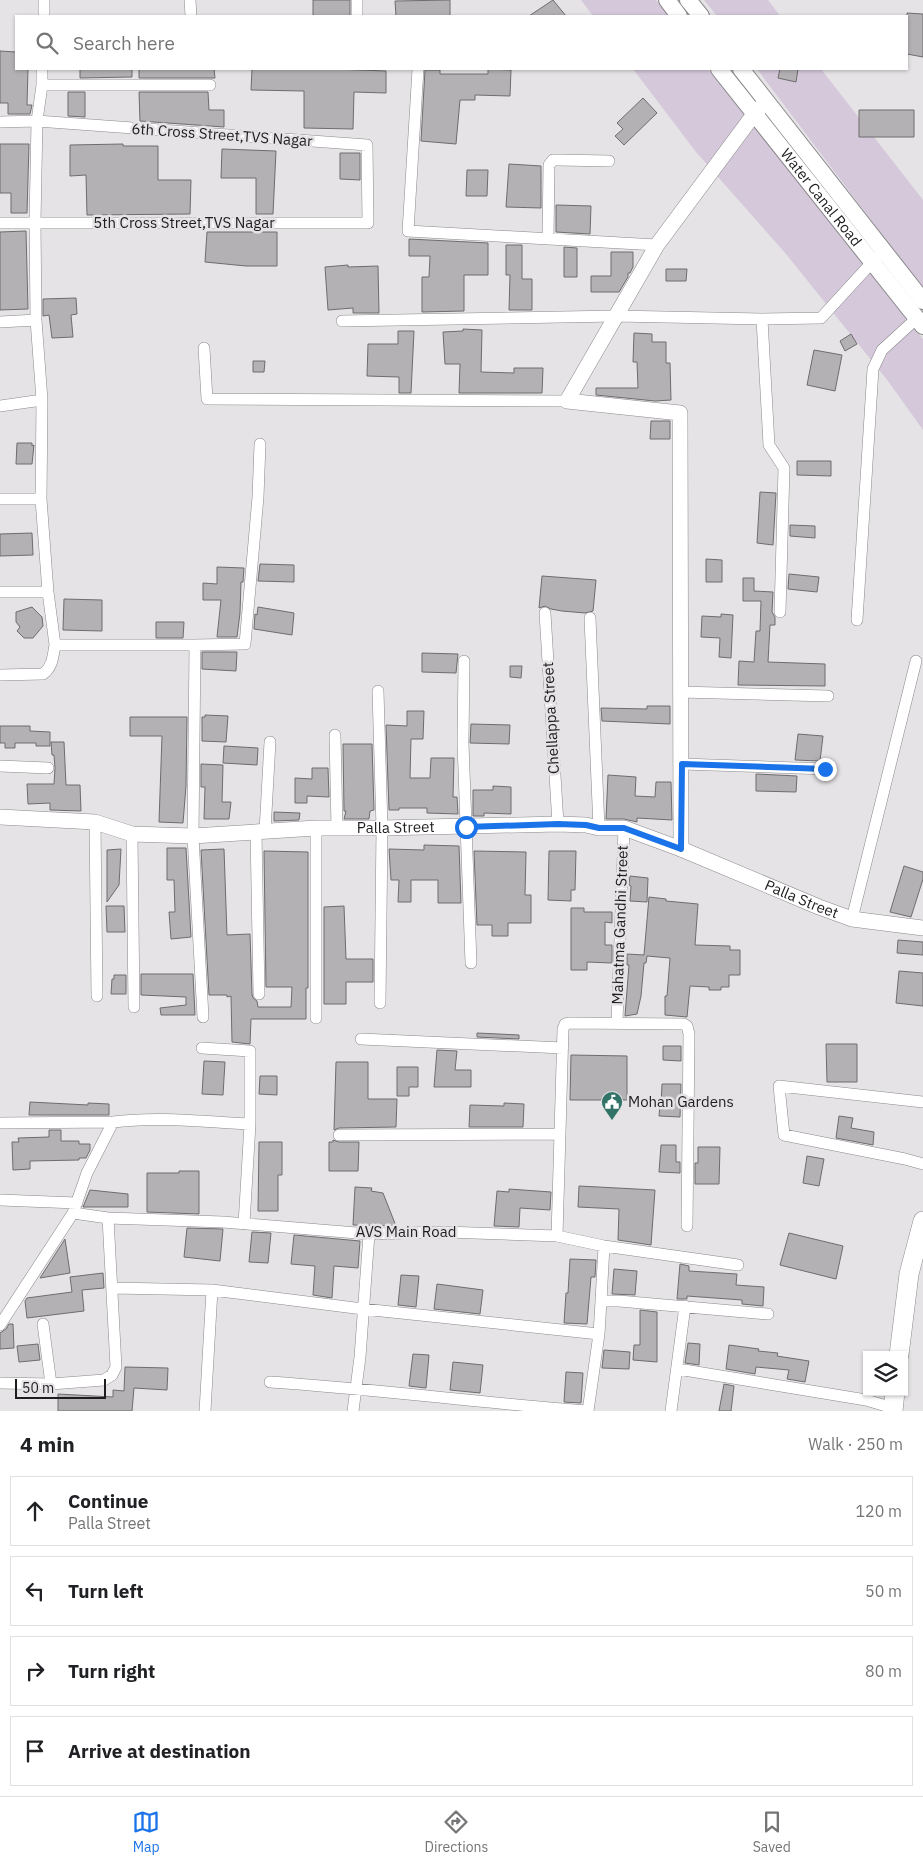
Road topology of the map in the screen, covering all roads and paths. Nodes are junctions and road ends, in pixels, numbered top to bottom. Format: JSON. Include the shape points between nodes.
{"nodes":[{"id":1,"x":44,"y":0,"type":"edge"},
{"id":2,"x":190,"y":0,"type":"edge"},
{"id":3,"x":357,"y":0,"type":"edge"},
{"id":4,"x":667,"y":0,"type":"edge"},
{"id":5,"x":688,"y":0,"type":"edge"},
{"id":6,"x":44,"y":15,"type":"edge"},
{"id":7,"x":191,"y":15,"type":"edge"},
{"id":8,"x":357,"y":15,"type":"edge"},
{"id":9,"x":678,"y":15,"type":"edge"},
{"id":10,"x":700,"y":15,"type":"edge"},
{"id":11,"x":42,"y":70,"type":"edge"},
{"id":12,"x":418,"y":70,"type":"edge"},
{"id":13,"x":720,"y":70,"type":"edge"},
{"id":14,"x":742,"y":70,"type":"edge"},
{"id":15,"x":42,"y":85,"type":"junction"},
{"id":16,"x":210,"y":85,"type":"dead end"},
{"id":17,"x":767,"y":101,"type":"junction"},
{"id":18,"x":755,"y":114,"type":"junction"},
{"id":19,"x":37,"y":121,"type":"junction"},
{"id":20,"x":0,"y":122,"type":"edge"},
{"id":21,"x":609,"y":161,"type":"dead end"},
{"id":22,"x":35,"y":222,"type":"junction"},
{"id":23,"x":0,"y":223,"type":"edge"},
{"id":24,"x":368,"y":224,"type":"joint"},
{"id":25,"x":548,"y":239,"type":"junction"},
{"id":26,"x":657,"y":245,"type":"junction"},
{"id":27,"x":885,"y":251,"type":"junction"},
{"id":28,"x":872,"y":261,"type":"junction"},
{"id":29,"x":923,"y":301,"type":"edge"},
{"id":30,"x":616,"y":316,"type":"junction"},
{"id":31,"x":762,"y":319,"type":"junction"},
{"id":32,"x":36,"y":320,"type":"junction"},
{"id":33,"x":342,"y":321,"type":"dead end"},
{"id":34,"x":0,"y":322,"type":"edge"},
{"id":35,"x":920,"y":322,"type":"edge"},
{"id":36,"x":204,"y":348,"type":"dead end"},
{"id":37,"x":42,"y":400,"type":"junction"},
{"id":38,"x":567,"y":402,"type":"junction"},
{"id":39,"x":0,"y":406,"type":"edge"},
{"id":40,"x":260,"y":444,"type":"dead end"},
{"id":41,"x":0,"y":499,"type":"edge"},
{"id":42,"x":41,"y":499,"type":"junction"},
{"id":43,"x":0,"y":592,"type":"edge"},
{"id":44,"x":48,"y":592,"type":"junction"},
{"id":45,"x":780,"y":612,"type":"dead end"},
{"id":46,"x":545,"y":613,"type":"dead end"},
{"id":47,"x":590,"y":618,"type":"dead end"},
{"id":48,"x":856,"y":620,"type":"dead end"},
{"id":49,"x":55,"y":645,"type":"junction"},
{"id":50,"x":195,"y":645,"type":"junction"},
{"id":51,"x":464,"y":661,"type":"dead end"},
{"id":52,"x":916,"y":661,"type":"dead end"},
{"id":53,"x":0,"y":674,"type":"edge"},
{"id":54,"x":378,"y":692,"type":"dead end"},
{"id":55,"x":680,"y":692,"type":"junction"},
{"id":56,"x":828,"y":696,"type":"dead end"},
{"id":57,"x":335,"y":735,"type":"dead end"},
{"id":58,"x":270,"y":742,"type":"dead end"},
{"id":59,"x":682,"y":764,"type":"junction"},
{"id":60,"x":0,"y":766,"type":"edge"},
{"id":61,"x":48,"y":768,"type":"dead end"},
{"id":62,"x":825,"y":769,"type":"dead end"},
{"id":63,"x":0,"y":817,"type":"edge"},
{"id":64,"x":95,"y":822,"type":"junction"},
{"id":65,"x":558,"y":824,"type":"junction"},
{"id":66,"x":466,"y":827,"type":"junction"},
{"id":67,"x":316,"y":828,"type":"junction"},
{"id":68,"x":336,"y":828,"type":"junction"},
{"id":69,"x":382,"y":828,"type":"junction"},
{"id":70,"x":599,"y":828,"type":"junction"},
{"id":71,"x":624,"y":828,"type":"junction"},
{"id":72,"x":260,"y":831,"type":"junction"},
{"id":73,"x":132,"y":834,"type":"junction"},
{"id":74,"x":194,"y":836,"type":"junction"},
{"id":75,"x":681,"y":849,"type":"junction"},
{"id":76,"x":852,"y":919,"type":"junction"},
{"id":77,"x":923,"y":928,"type":"edge"},
{"id":78,"x":471,"y":963,"type":"dead end"},
{"id":79,"x":259,"y":994,"type":"dead end"},
{"id":80,"x":97,"y":996,"type":"dead end"},
{"id":81,"x":380,"y":1003,"type":"dead end"},
{"id":82,"x":134,"y":1007,"type":"dead end"},
{"id":83,"x":203,"y":1017,"type":"dead end"},
{"id":84,"x":316,"y":1018,"type":"dead end"},
{"id":85,"x":617,"y":1022,"type":"junction"},
{"id":86,"x":361,"y":1039,"type":"dead end"},
{"id":87,"x":202,"y":1048,"type":"dead end"},
{"id":88,"x":563,"y":1048,"type":"junction"},
{"id":89,"x":923,"y":1102,"type":"edge"},
{"id":90,"x":113,"y":1122,"type":"junction"},
{"id":91,"x":0,"y":1124,"type":"edge"},
{"id":92,"x":250,"y":1124,"type":"junction"},
{"id":93,"x":559,"y":1134,"type":"junction"},
{"id":94,"x":340,"y":1136,"type":"dead end"},
{"id":95,"x":923,"y":1164,"type":"edge"},
{"id":96,"x":0,"y":1200,"type":"edge"},
{"id":97,"x":75,"y":1208,"type":"junction"},
{"id":98,"x":108,"y":1218,"type":"junction"},
{"id":99,"x":923,"y":1221,"type":"edge"},
{"id":100,"x":244,"y":1224,"type":"junction"},
{"id":101,"x":687,"y":1226,"type":"dead end"},
{"id":102,"x":368,"y":1234,"type":"junction"},
{"id":103,"x":558,"y":1236,"type":"junction"},
{"id":104,"x":604,"y":1246,"type":"junction"},
{"id":105,"x":738,"y":1265,"type":"dead end"},
{"id":106,"x":113,"y":1288,"type":"junction"},
{"id":107,"x":212,"y":1290,"type":"junction"},
{"id":108,"x":601,"y":1301,"type":"junction"},
{"id":109,"x":685,"y":1306,"type":"junction"},
{"id":110,"x":363,"y":1310,"type":"junction"},
{"id":111,"x":768,"y":1314,"type":"dead end"},
{"id":112,"x":43,"y":1324,"type":"dead end"},
{"id":113,"x":0,"y":1325,"type":"edge"},
{"id":114,"x":599,"y":1334,"type":"junction"},
{"id":115,"x":899,"y":1351,"type":"edge"},
{"id":116,"x":678,"y":1369,"type":"junction"},
{"id":117,"x":270,"y":1382,"type":"dead end"},
{"id":118,"x":0,"y":1383,"type":"edge"},
{"id":119,"x":51,"y":1384,"type":"junction"},
{"id":120,"x":356,"y":1388,"type":"junction"},
{"id":121,"x":893,"y":1404,"type":"edge"},
{"id":122,"x":526,"y":1409,"type":"edge"},
{"id":123,"x":205,"y":1411,"type":"edge"},
{"id":124,"x":353,"y":1411,"type":"edge"},
{"id":125,"x":671,"y":1411,"type":"edge"}],
"edges":[{"from":1,"to":6,"type":"street"},
{"from":2,"to":7,"type":"street"},
{"from":3,"to":8,"type":"street"},
{"from":4,"to":9,"type":"main road"},
{"from":5,"to":10,"type":"main road"},
{"from":11,"to":15,"type":"street"},
{"from":12,"to":25,"type":"street","via":[[408,231]]},
{"from":13,"to":18,"type":"main road","name":"Water Canal Road"},
{"from":14,"to":17,"type":"main road","name":"Water Canal Road"},
{"from":15,"to":16,"type":"street"},
{"from":15,"to":19,"type":"street"},
{"from":17,"to":18,"type":"street"},
{"from":17,"to":27,"type":"main road","name":"Water Canal Road"},
{"from":18,"to":26,"type":"street"},
{"from":18,"to":28,"type":"main road","name":"Water Canal Road"},
{"from":19,"to":20,"type":"street","name":"6th Cross Street,TVS Nagar"},
{"from":19,"to":22,"type":"street"},
{"from":19,"to":24,"type":"street","name":"6th Cross Street,TVS Nagar","via":[[367,145]]},
{"from":21,"to":25,"type":"street","via":[[553,160],[549,165]]},
{"from":22,"to":23,"type":"street","name":"5th Cross Street,TVS Nagar"},
{"from":22,"to":24,"type":"street","name":"5th Cross Street,TVS Nagar"},
{"from":22,"to":32,"type":"street"},
{"from":25,"to":26,"type":"street"},
{"from":26,"to":30,"type":"street"},
{"from":27,"to":28,"type":"street"},
{"from":27,"to":29,"type":"main road","name":"Water Canal Road"},
{"from":28,"to":31,"type":"street","via":[[821,318]]},
{"from":28,"to":35,"type":"main road","name":"Water Canal Road"},
{"from":30,"to":31,"type":"street"},
{"from":30,"to":33,"type":"street"},
{"from":30,"to":38,"type":"street"},
{"from":31,"to":45,"type":"street","via":[[768,445],[784,468]]},
{"from":32,"to":34,"type":"street"},
{"from":32,"to":37,"type":"street"},
{"from":35,"to":48,"type":"street","via":[[882,350],[873,369]]},
{"from":36,"to":38,"type":"street","via":[[207,399]]},
{"from":37,"to":39,"type":"street"},
{"from":37,"to":42,"type":"street"},
{"from":38,"to":55,"type":"street","via":[[680,413]]},
{"from":40,"to":50,"type":"street","via":[[245,644]]},
{"from":41,"to":42,"type":"street"},
{"from":42,"to":44,"type":"street"},
{"from":43,"to":44,"type":"street"},
{"from":44,"to":49,"type":"street"},
{"from":46,"to":65,"type":"street","name":"Chellappa Street"},
{"from":47,"to":70,"type":"street"},
{"from":49,"to":50,"type":"street"},
{"from":49,"to":53,"type":"street","via":[[52,663],[43,674]]},
{"from":50,"to":74,"type":"street"},
{"from":51,"to":66,"type":"street"},
{"from":52,"to":76,"type":"street"},
{"from":54,"to":69,"type":"street"},
{"from":55,"to":56,"type":"street"},
{"from":55,"to":59,"type":"street"},
{"from":57,"to":68,"type":"street"},
{"from":58,"to":72,"type":"street"},
{"from":59,"to":62,"type":"street"},
{"from":59,"to":75,"type":"street"},
{"from":60,"to":61,"type":"street"},
{"from":63,"to":64,"type":"street","name":"Palla Street"},
{"from":64,"to":73,"type":"street","name":"Palla Street"},
{"from":64,"to":80,"type":"street"},
{"from":65,"to":66,"type":"street","name":"Palla Street"},
{"from":65,"to":70,"type":"street","name":"Palla Street"},
{"from":66,"to":69,"type":"street","name":"Palla Street"},
{"from":66,"to":78,"type":"street"},
{"from":67,"to":68,"type":"street","name":"Palla Street"},
{"from":67,"to":72,"type":"street","name":"Palla Street"},
{"from":67,"to":84,"type":"street"},
{"from":68,"to":69,"type":"street","name":"Palla Street"},
{"from":69,"to":81,"type":"street"},
{"from":70,"to":71,"type":"street","name":"Palla Street"},
{"from":71,"to":75,"type":"street","name":"Palla Street"},
{"from":71,"to":85,"type":"street","name":"Mahatma Gandhi Street"},
{"from":72,"to":74,"type":"street","name":"Palla Street"},
{"from":72,"to":79,"type":"street"},
{"from":73,"to":74,"type":"street","name":"Palla Street"},
{"from":73,"to":82,"type":"street"},
{"from":74,"to":83,"type":"street"},
{"from":75,"to":76,"type":"street","name":"Palla Street"},
{"from":76,"to":77,"type":"street","name":"Palla Street"},
{"from":85,"to":88,"type":"street","via":[[565,1024]]},
{"from":85,"to":101,"type":"street","via":[[684,1024],[693,1031]]},
{"from":86,"to":88,"type":"street"},
{"from":87,"to":92,"type":"street","via":[[250,1051]]},
{"from":88,"to":93,"type":"street"},
{"from":89,"to":95,"type":"street","via":[[779,1086],[784,1135]]},
{"from":90,"to":91,"type":"street"},
{"from":90,"to":92,"type":"street","via":[[177,1120]]},
{"from":90,"to":97,"type":"street","via":[[87,1173]]},
{"from":92,"to":100,"type":"street"},
{"from":93,"to":94,"type":"street"},
{"from":93,"to":103,"type":"street"},
{"from":96,"to":97,"type":"street","name":"AVS Main Road"},
{"from":97,"to":98,"type":"street","name":"AVS Main Road"},
{"from":97,"to":113,"type":"street"},
{"from":98,"to":100,"type":"street","name":"AVS Main Road"},
{"from":98,"to":106,"type":"street"},
{"from":99,"to":115,"type":"main road","via":[[909,1274]]},
{"from":100,"to":102,"type":"street","name":"AVS Main Road"},
{"from":102,"to":103,"type":"street","name":"AVS Main Road","via":[[445,1232]]},
{"from":102,"to":110,"type":"street"},
{"from":103,"to":104,"type":"street","name":"AVS Main Road"},
{"from":104,"to":105,"type":"street","name":"AVS Main Road"},
{"from":104,"to":108,"type":"street"},
{"from":106,"to":107,"type":"street"},
{"from":106,"to":119,"type":"street","via":[[116,1367],[112,1375],[104,1380]]},
{"from":107,"to":110,"type":"street"},
{"from":107,"to":123,"type":"street"},
{"from":108,"to":109,"type":"street"},
{"from":108,"to":114,"type":"street"},
{"from":109,"to":111,"type":"street"},
{"from":109,"to":116,"type":"street"},
{"from":110,"to":114,"type":"street"},
{"from":110,"to":120,"type":"street"},
{"from":112,"to":119,"type":"street"},
{"from":114,"to":122,"type":"street","via":[[588,1411]]},
{"from":116,"to":121,"type":"street"},
{"from":116,"to":125,"type":"street"},
{"from":117,"to":120,"type":"street"},
{"from":118,"to":119,"type":"street"},
{"from":120,"to":122,"type":"street"},
{"from":120,"to":124,"type":"street"}]}
